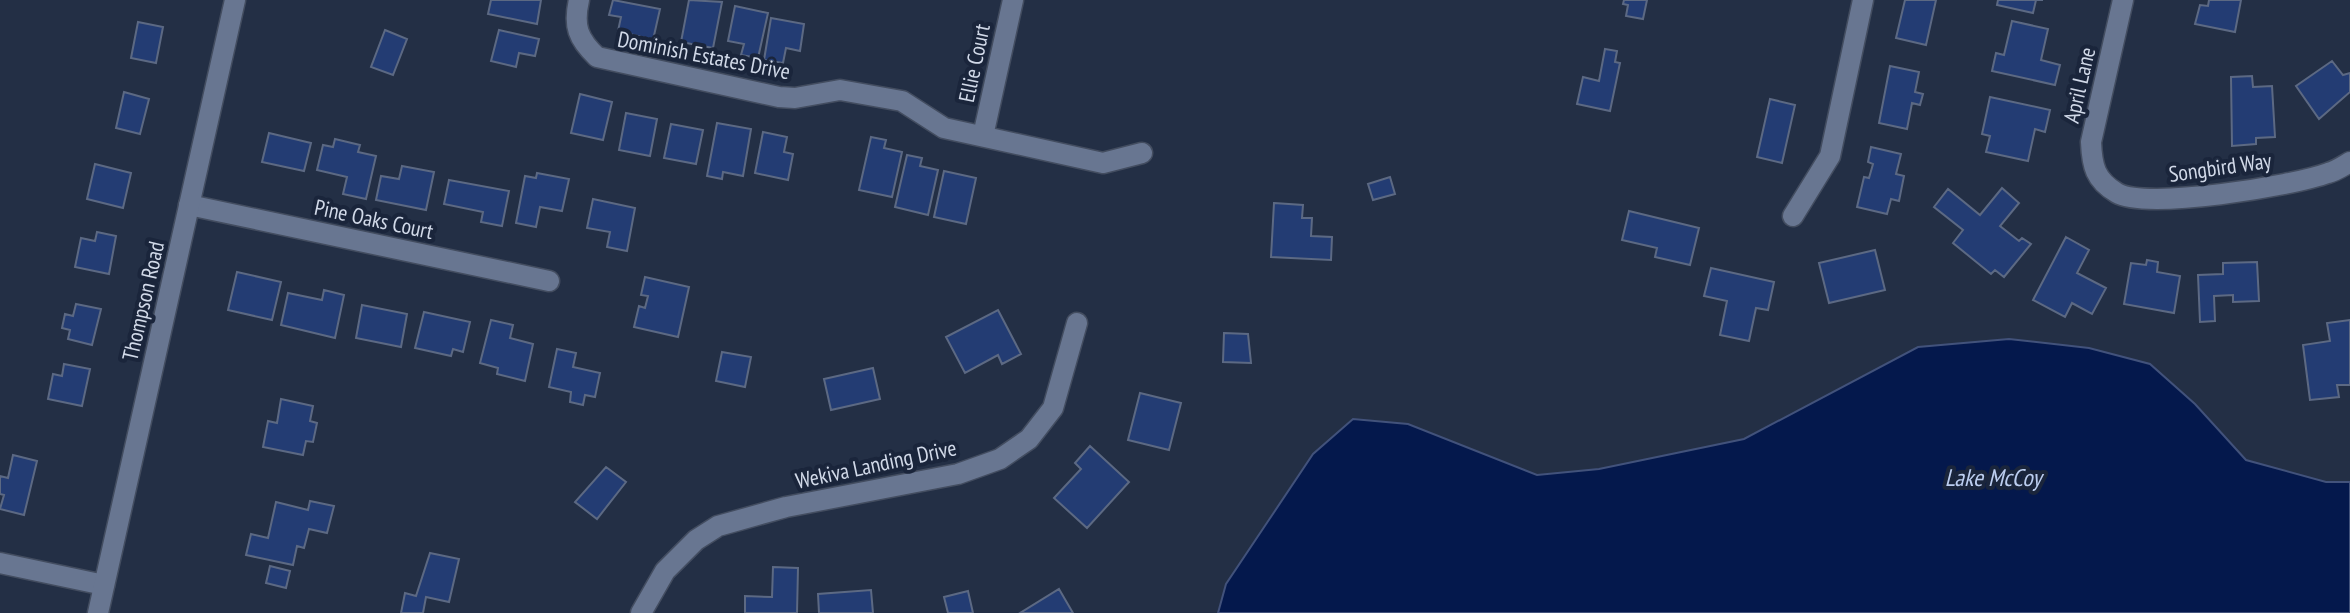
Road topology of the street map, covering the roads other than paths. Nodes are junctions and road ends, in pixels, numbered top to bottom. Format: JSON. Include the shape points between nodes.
{"nodes":[{"id":1,"x":235,"y":0,"type":"edge"},
{"id":2,"x":579,"y":0,"type":"edge"},
{"id":3,"x":1013,"y":0,"type":"edge"},
{"id":4,"x":1863,"y":0,"type":"edge"},
{"id":5,"x":2123,"y":0,"type":"edge"},
{"id":6,"x":983,"y":136,"type":"junction"},
{"id":7,"x":1142,"y":153,"type":"dead end"},
{"id":8,"x":2350,"y":162,"type":"edge"},
{"id":9,"x":2099,"y":179,"type":"joint"},
{"id":10,"x":189,"y":205,"type":"junction"},
{"id":11,"x":1793,"y":216,"type":"dead end"},
{"id":12,"x":549,"y":281,"type":"dead end"},
{"id":13,"x":1077,"y":323,"type":"dead end"},
{"id":14,"x":0,"y":563,"type":"edge"},
{"id":15,"x":104,"y":585,"type":"junction"},
{"id":16,"x":98,"y":613,"type":"edge"},
{"id":17,"x":641,"y":613,"type":"edge"}],
"edges":[{"from":1,"to":10,"type":"street","name":"Thompson Road"},
{"from":2,"to":6,"type":"street","name":"Dominish Estates Drive","via":[[575,17],[580,41],[597,57],[779,97],[840,90],[902,101],[944,128]]},
{"from":3,"to":6,"type":"street","name":"Ellie Court"},
{"from":4,"to":11,"type":"street","via":[[1830,156]]},
{"from":5,"to":9,"type":"street","name":"April Lane","via":[[2091,142],[2092,166]]},
{"from":6,"to":7,"type":"street","name":"Dominish Estates Drive","via":[[1103,163]]},
{"from":8,"to":9,"type":"street","name":"Songbird Way","via":[[2329,173],[2262,187],[2149,201],[2119,194]]},
{"from":10,"to":12,"type":"street","name":"Pine Oaks Court"},
{"from":10,"to":15,"type":"street","name":"Thompson Road"},
{"from":13,"to":17,"type":"street","name":"Wekiva Landing Drive","via":[[1053,408],[1020,446],[958,474],[786,507],[718,526],[665,571]]},
{"from":14,"to":15,"type":"street"},
{"from":15,"to":16,"type":"street","name":"Thompson Road"}]}
